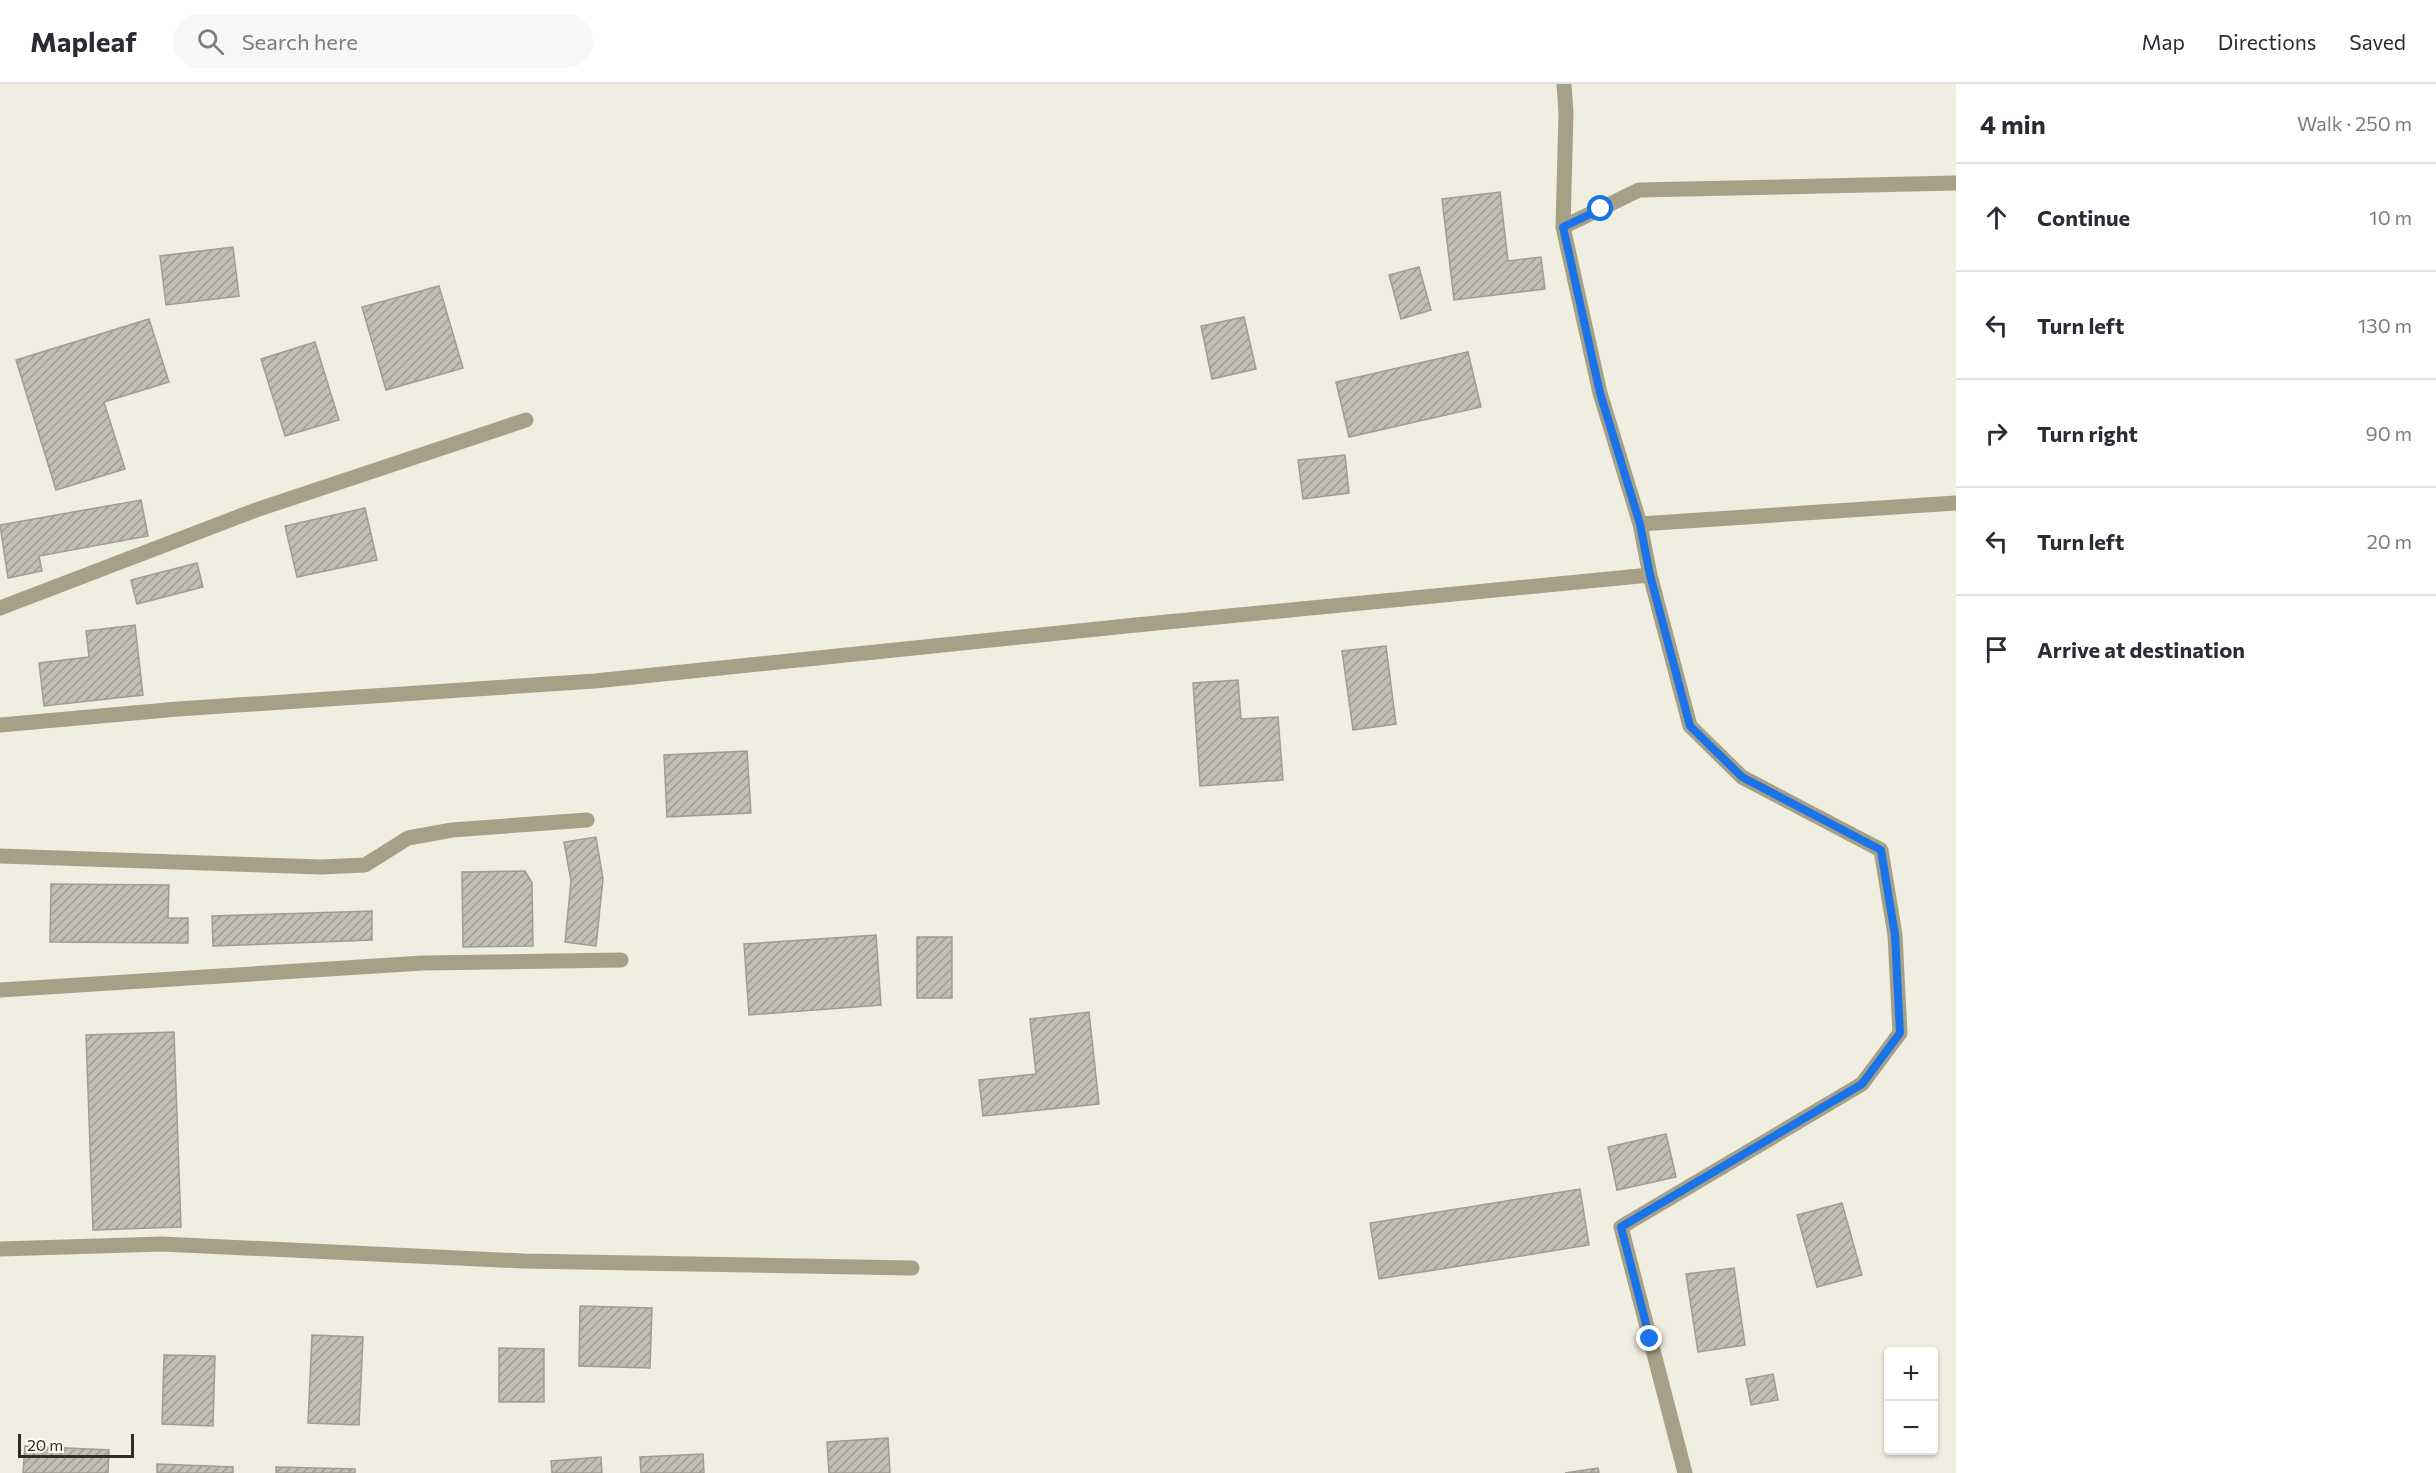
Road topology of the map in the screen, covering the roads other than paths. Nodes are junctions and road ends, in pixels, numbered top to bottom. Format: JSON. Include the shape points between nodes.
{"nodes":[{"id":1,"x":1564,"y":84,"type":"edge"},
{"id":2,"x":1956,"y":183,"type":"edge"},
{"id":3,"x":1563,"y":227,"type":"junction"},
{"id":4,"x":526,"y":420,"type":"dead end"},
{"id":5,"x":1956,"y":503,"type":"edge"},
{"id":6,"x":1640,"y":524,"type":"junction"},
{"id":7,"x":1650,"y":575,"type":"junction"},
{"id":8,"x":0,"y":608,"type":"edge"},
{"id":9,"x":0,"y":725,"type":"edge"},
{"id":10,"x":587,"y":820,"type":"dead end"},
{"id":11,"x":0,"y":856,"type":"edge"},
{"id":12,"x":621,"y":960,"type":"dead end"},
{"id":13,"x":0,"y":990,"type":"edge"},
{"id":14,"x":0,"y":1249,"type":"edge"},
{"id":15,"x":912,"y":1268,"type":"dead end"},
{"id":16,"x":1684,"y":1473,"type":"edge"}],
"edges":[{"from":1,"to":3,"type":"street"},
{"from":2,"to":3,"type":"street","via":[[1640,190]]},
{"from":3,"to":6,"type":"street","via":[[1600,393]]},
{"from":4,"to":8,"type":"street","via":[[256,510]]},
{"from":5,"to":6,"type":"street"},
{"from":6,"to":7,"type":"street"},
{"from":7,"to":9,"type":"street","via":[[595,681]]},
{"from":7,"to":16,"type":"street","via":[[1690,726],[1742,777],[1881,850],[1895,935],[1900,1033],[1862,1084],[1621,1227]]},
{"from":10,"to":11,"type":"street","via":[[452,830],[408,838],[365,866]]},
{"from":12,"to":13,"type":"street","via":[[423,963]]},
{"from":14,"to":15,"type":"street","via":[[162,1244],[523,1260]]}]}
